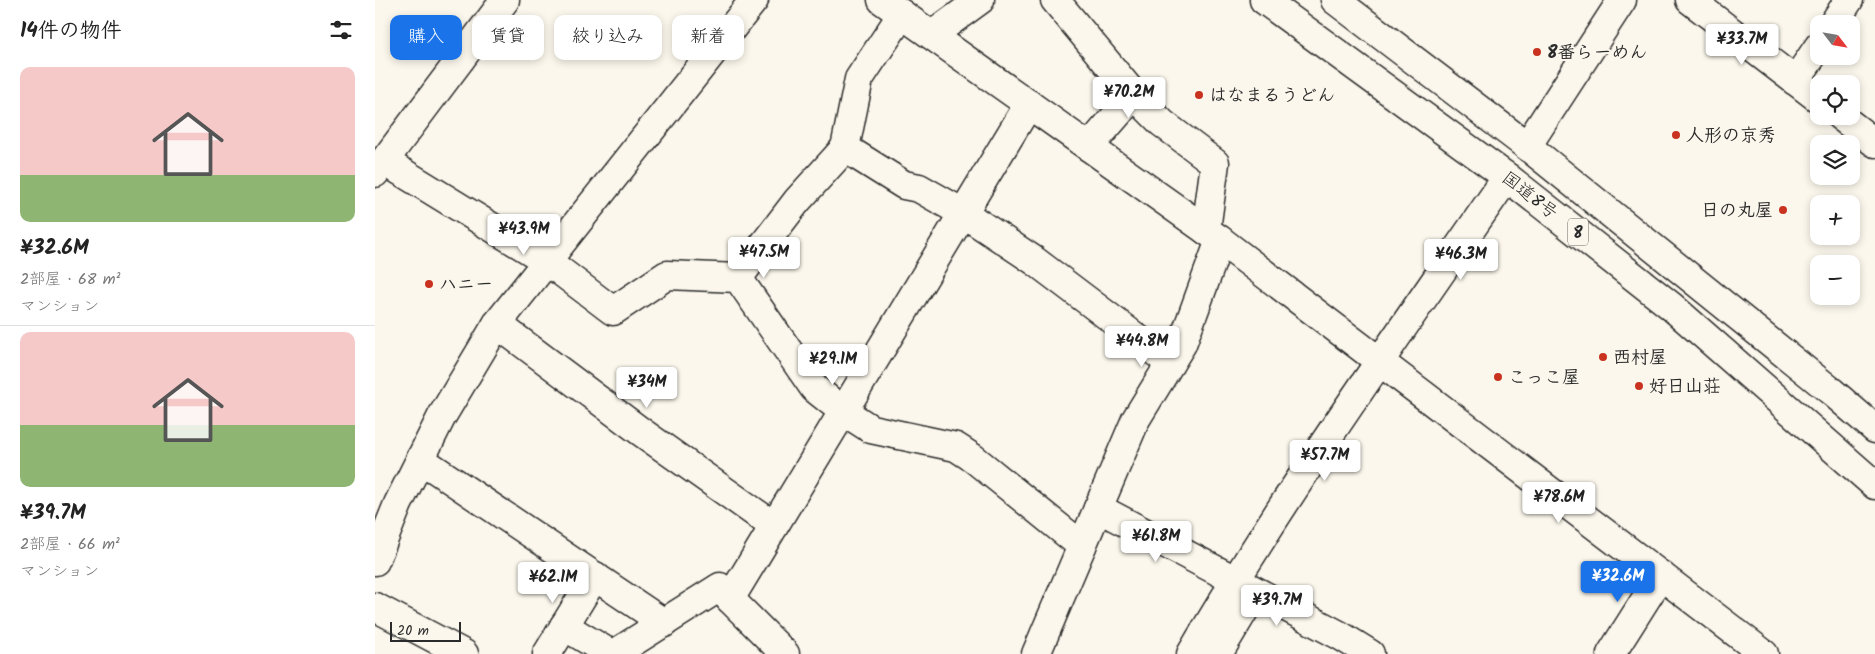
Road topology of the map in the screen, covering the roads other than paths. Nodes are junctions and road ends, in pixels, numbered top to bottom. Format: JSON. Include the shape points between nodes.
{"nodes":[{"id":1,"x":505,"y":0,"type":"edge"},
{"id":2,"x":754,"y":0,"type":"edge"},
{"id":3,"x":980,"y":0,"type":"edge"},
{"id":4,"x":1055,"y":0,"type":"edge"},
{"id":5,"x":1264,"y":0,"type":"edge"},
{"id":6,"x":1335,"y":0,"type":"edge"},
{"id":7,"x":1622,"y":0,"type":"edge"},
{"id":8,"x":1690,"y":0,"type":"edge"},
{"id":9,"x":1849,"y":0,"type":"edge"},
{"id":10,"x":892,"y":7,"type":"edge"},
{"id":11,"x":1839,"y":15,"type":"edge"},
{"id":12,"x":932,"y":35,"type":"junction"},
{"id":13,"x":1810,"y":59,"type":"edge"},
{"id":14,"x":1795,"y":81,"type":"junction"},
{"id":15,"x":1810,"y":92,"type":"edge"},
{"id":16,"x":1135,"y":95,"type":"junction"},
{"id":17,"x":1029,"y":104,"type":"junction"},
{"id":18,"x":1852,"y":125,"type":"edge"},
{"id":19,"x":1875,"y":143,"type":"edge"},
{"id":20,"x":1527,"y":146,"type":"junction"},
{"id":21,"x":1089,"y":147,"type":"junction"},
{"id":22,"x":845,"y":148,"type":"junction"},
{"id":23,"x":380,"y":167,"type":"edge"},
{"id":24,"x":1507,"y":176,"type":"junction"},
{"id":25,"x":963,"y":213,"type":"junction"},
{"id":26,"x":1213,"y":235,"type":"junction"},
{"id":27,"x":547,"y":262,"type":"junction"},
{"id":28,"x":738,"y":278,"type":"junction"},
{"id":29,"x":497,"y":324,"type":"junction"},
{"id":30,"x":1380,"y":361,"type":"junction"},
{"id":31,"x":1170,"y":363,"type":"junction"},
{"id":32,"x":843,"y":412,"type":"junction"},
{"id":33,"x":1875,"y":430,"type":"edge"},
{"id":34,"x":420,"y":459,"type":"junction"},
{"id":35,"x":1875,"y":485,"type":"edge"},
{"id":36,"x":1098,"y":508,"type":"junction"},
{"id":37,"x":774,"y":526,"type":"junction"},
{"id":38,"x":1082,"y":546,"type":"junction"},
{"id":39,"x":375,"y":562,"type":"edge"},
{"id":40,"x":1661,"y":575,"type":"junction"},
{"id":41,"x":595,"y":576,"type":"junction"},
{"id":42,"x":1245,"y":586,"type":"junction"},
{"id":43,"x":729,"y":599,"type":"junction"},
{"id":44,"x":375,"y":606,"type":"edge"},
{"id":45,"x":665,"y":623,"type":"junction"},
{"id":46,"x":564,"y":626,"type":"junction"},
{"id":47,"x":1336,"y":645,"type":"edge"},
{"id":48,"x":464,"y":654,"type":"edge"},
{"id":49,"x":547,"y":654,"type":"edge"},
{"id":50,"x":613,"y":654,"type":"edge"},
{"id":51,"x":785,"y":654,"type":"edge"},
{"id":52,"x":1036,"y":654,"type":"edge"},
{"id":53,"x":1191,"y":654,"type":"edge"},
{"id":54,"x":1218,"y":654,"type":"edge"},
{"id":55,"x":1370,"y":654,"type":"edge"},
{"id":56,"x":1611,"y":654,"type":"edge"},
{"id":57,"x":1764,"y":654,"type":"edge"}],
"edges":[{"from":1,"to":23,"type":"main road"},
{"from":2,"to":27,"type":"main road"},
{"from":3,"to":12,"type":"main road"},
{"from":4,"to":16,"type":"main road"},
{"from":5,"to":24,"type":"main road","name":"国道8号","number":"8"},
{"from":6,"to":20,"type":"main road","name":"国道8号","number":"8"},
{"from":7,"to":20,"type":"main road"},
{"from":8,"to":14,"type":"main road"},
{"from":9,"to":11,"type":"main road"},
{"from":10,"to":12,"type":"main road"},
{"from":10,"to":22,"type":"main road","via":[[859,79]]},
{"from":12,"to":17,"type":"main road"},
{"from":13,"to":14,"type":"main road"},
{"from":14,"to":15,"type":"main road"},
{"from":16,"to":21,"type":"main road"},
{"from":16,"to":26,"type":"main road","via":[[1162,123],[1215,163]]},
{"from":17,"to":21,"type":"main road"},
{"from":17,"to":25,"type":"main road"},
{"from":18,"to":19,"type":"main road"},
{"from":20,"to":33,"type":"main road","name":"国道8号","number":"8"},
{"from":21,"to":26,"type":"main road"},
{"from":22,"to":25,"type":"main road","via":[[904,185],[919,188]]},
{"from":22,"to":28,"type":"main road","via":[[797,201]]},
{"from":23,"to":27,"type":"main road"},
{"from":24,"to":30,"type":"main road"},
{"from":24,"to":35,"type":"main road","name":"国道8号","number":"8","via":[[1671,306]]},
{"from":25,"to":31,"type":"main road","via":[[1035,261]]},
{"from":25,"to":32,"type":"main road"},
{"from":26,"to":30,"type":"main road"},
{"from":26,"to":31,"type":"main road","via":[[1182,344]]},
{"from":27,"to":28,"type":"main road","via":[[613,311],[667,275]]},
{"from":27,"to":29,"type":"main road"},
{"from":28,"to":32,"type":"main road","via":[[814,388]]},
{"from":29,"to":34,"type":"main road"},
{"from":29,"to":37,"type":"main road"},
{"from":30,"to":40,"type":"main road"},
{"from":30,"to":42,"type":"main road"},
{"from":31,"to":36,"type":"main road","via":[[1136,419]]},
{"from":32,"to":37,"type":"main road"},
{"from":32,"to":38,"type":"main road","via":[[871,428],[956,447]]},
{"from":34,"to":39,"type":"main road"},
{"from":34,"to":41,"type":"main road"},
{"from":36,"to":38,"type":"main road"},
{"from":36,"to":42,"type":"main road"},
{"from":37,"to":43,"type":"main road"},
{"from":38,"to":52,"type":"main road"},
{"from":40,"to":56,"type":"main road"},
{"from":40,"to":57,"type":"main road"},
{"from":41,"to":45,"type":"main road"},
{"from":41,"to":46,"type":"main road"},
{"from":42,"to":47,"type":"main road"},
{"from":42,"to":53,"type":"main road"},
{"from":42,"to":54,"type":"main road"},
{"from":43,"to":45,"type":"main road","via":[[720,588]]},
{"from":43,"to":51,"type":"main road"},
{"from":44,"to":48,"type":"main road"},
{"from":45,"to":50,"type":"main road"},
{"from":46,"to":49,"type":"main road"},
{"from":46,"to":50,"type":"main road"},
{"from":47,"to":55,"type":"main road"}]}
